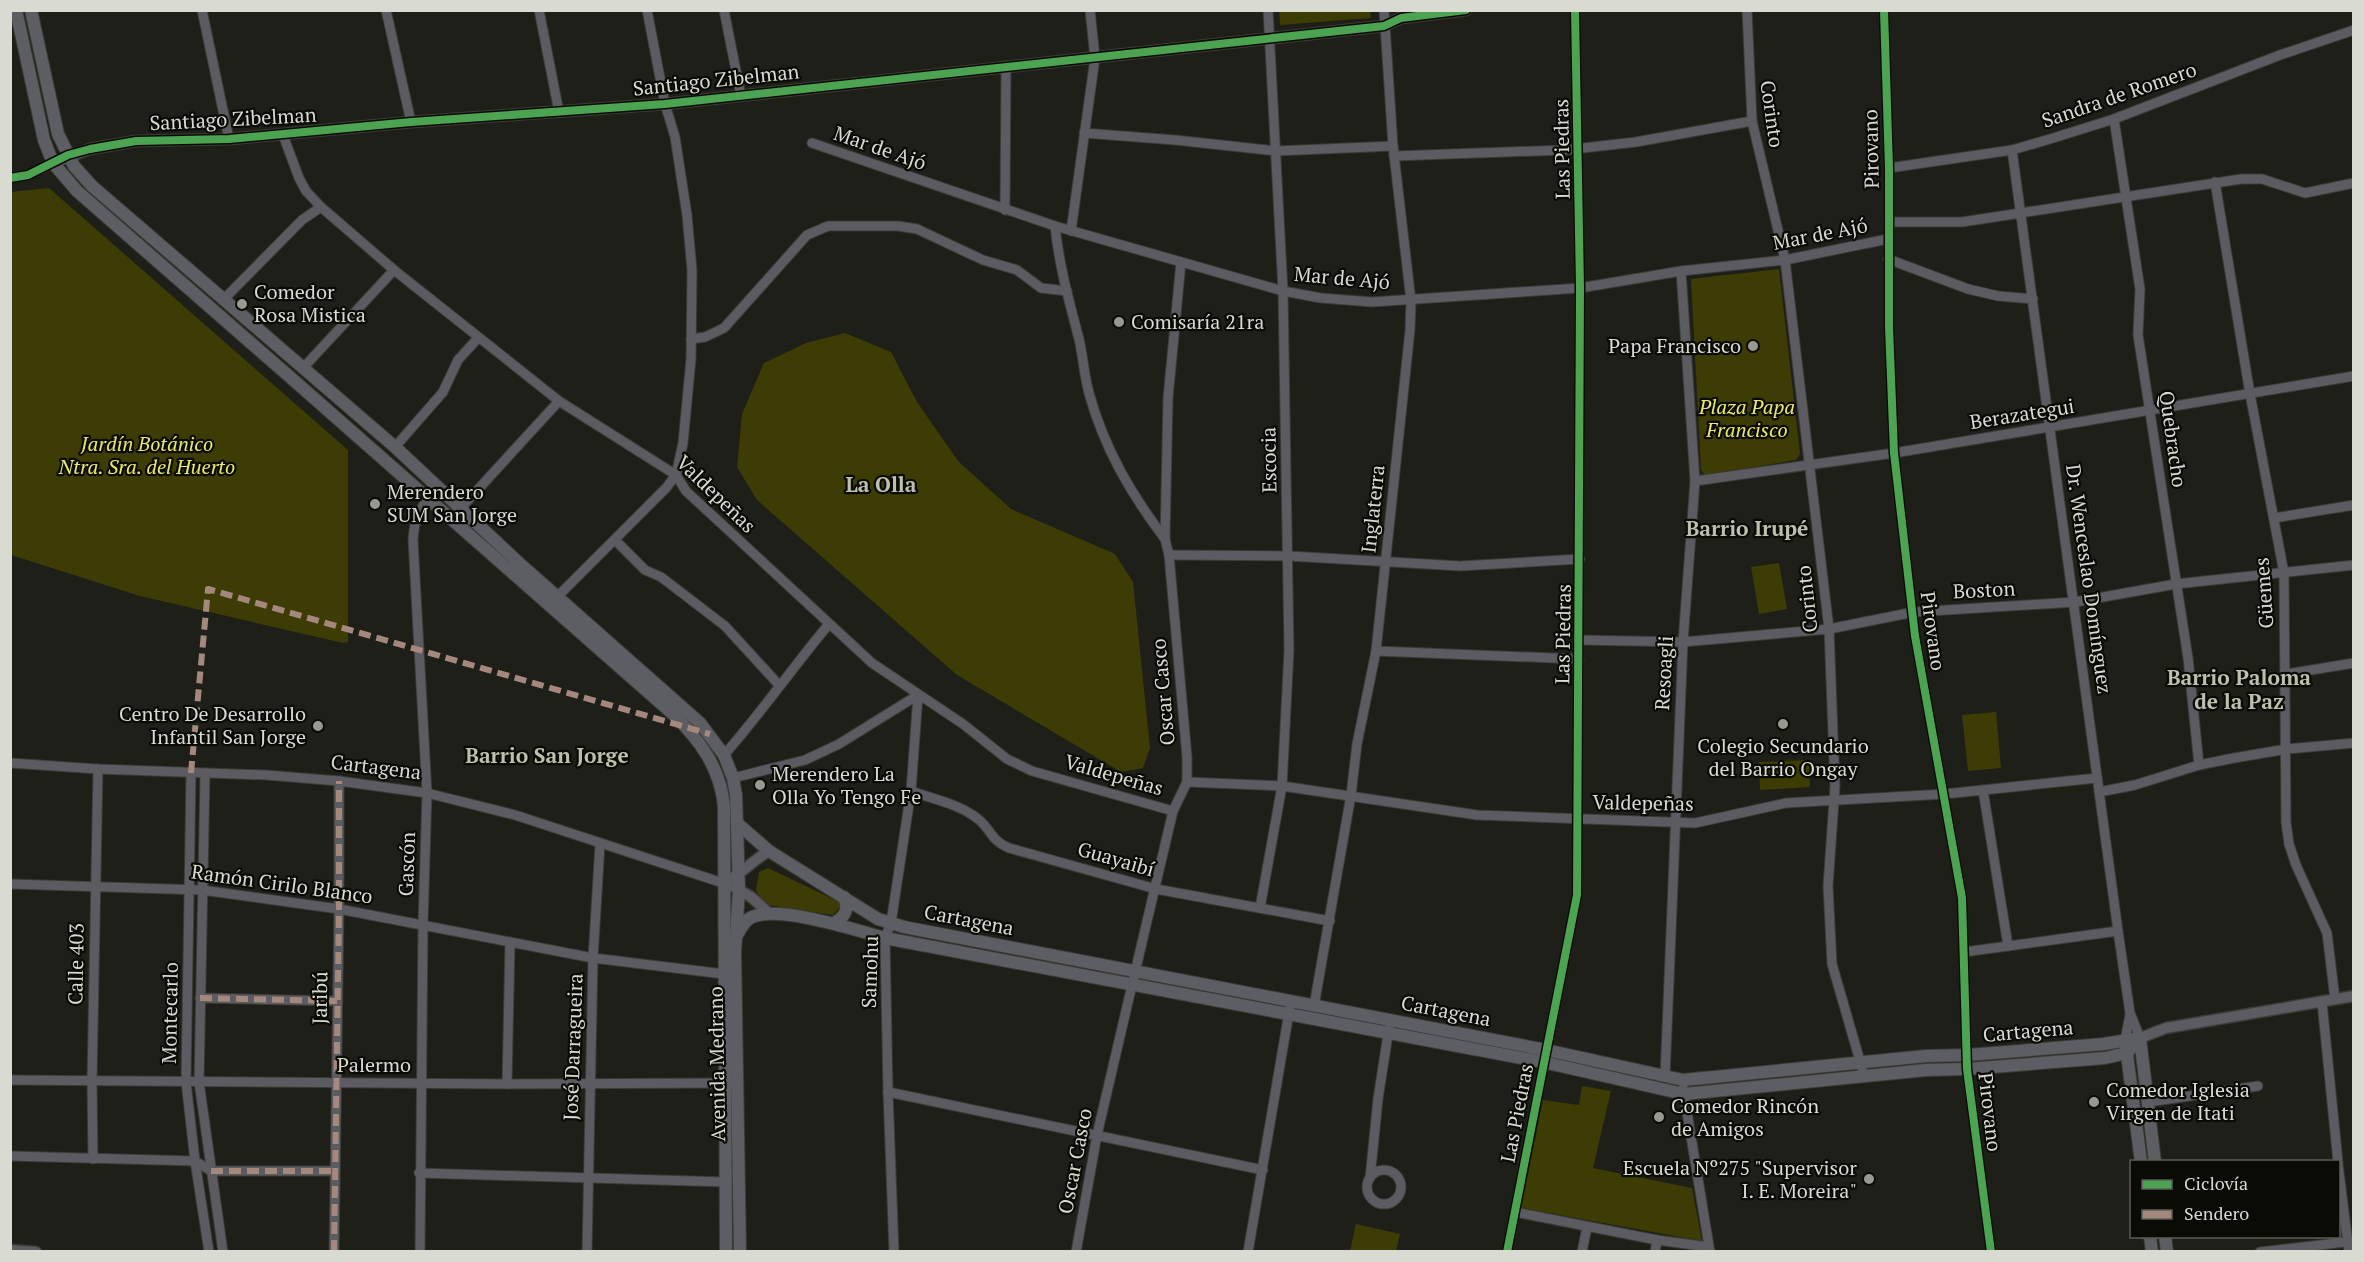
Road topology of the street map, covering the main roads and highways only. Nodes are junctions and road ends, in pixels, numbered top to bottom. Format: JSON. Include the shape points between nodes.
{"nodes":[{"id":1,"x":16,"y":10,"type":"edge"},
{"id":2,"x":31,"y":10,"type":"edge"},
{"id":3,"x":291,"y":357,"type":"junction"},
{"id":4,"x":280,"y":369,"type":"junction"},
{"id":5,"x":738,"y":824,"type":"junction"},
{"id":6,"x":844,"y":897,"type":"junction"},
{"id":7,"x":834,"y":923,"type":"junction"},
{"id":8,"x":735,"y":940,"type":"junction"},
{"id":9,"x":1290,"y":1008,"type":"junction"},
{"id":10,"x":1389,"y":1026,"type":"junction"},
{"id":11,"x":2126,"y":1047,"type":"junction"},
{"id":12,"x":1544,"y":1056,"type":"junction"},
{"id":13,"x":732,"y":1083,"type":"junction"},
{"id":14,"x":2141,"y":1160,"type":"edge"},
{"id":15,"x":2155,"y":1160,"type":"edge"},
{"id":16,"x":726,"y":1251,"type":"edge"},
{"id":17,"x":740,"y":1251,"type":"edge"}],
"edges":[{"from":1,"to":4,"type":"main road","name":"Avenida Medrano","via":[[44,140],[53,163],[77,191]]},
{"from":2,"to":3,"type":"main road","name":"Avenida Medrano","via":[[58,134],[68,155],[92,186]]},
{"from":3,"to":4,"type":"main road"},
{"from":3,"to":5,"type":"main road","name":"Avenida Medrano","via":[[700,723],[724,755],[733,778]]},
{"from":4,"to":13,"type":"main road","name":"Avenida Medrano","via":[[673,714],[715,767],[724,807],[724,974]]},
{"from":5,"to":6,"type":"main road","name":"Cartagena","via":[[769,851]]},
{"from":5,"to":8,"type":"main road","name":"Avenida Medrano"},
{"from":6,"to":7,"type":"main road","via":[[845,914]]},
{"from":6,"to":9,"type":"main road","name":"Cartagena","via":[[891,923],[1136,971]]},
{"from":7,"to":8,"type":"main road","name":"Cartagena","via":[[769,914],[746,921]]},
{"from":7,"to":9,"type":"main road","name":"Cartagena","via":[[885,938],[1132,985]]},
{"from":8,"to":13,"type":"main road","name":"Avenida Medrano"},
{"from":9,"to":10,"type":"main road","name":"Cartagena"},
{"from":9,"to":10,"type":"main road","name":"Cartagena","via":[[1314,1006]]},
{"from":10,"to":12,"type":"main road","name":"Cartagena"},
{"from":11,"to":12,"type":"main road","name":"Cartagena","via":[[1861,1062],[1683,1080]]},
{"from":11,"to":12,"type":"main road","name":"Cartagena","via":[[2105,1058],[1926,1070],[1684,1094]]},
{"from":11,"to":14,"type":"main road"},
{"from":11,"to":15,"type":"main road","name":"Cartagena","via":[[2140,1038]]},
{"from":13,"to":16,"type":"main road","name":"Avenida Medrano"},
{"from":13,"to":17,"type":"main road","name":"Avenida Medrano"}]}
